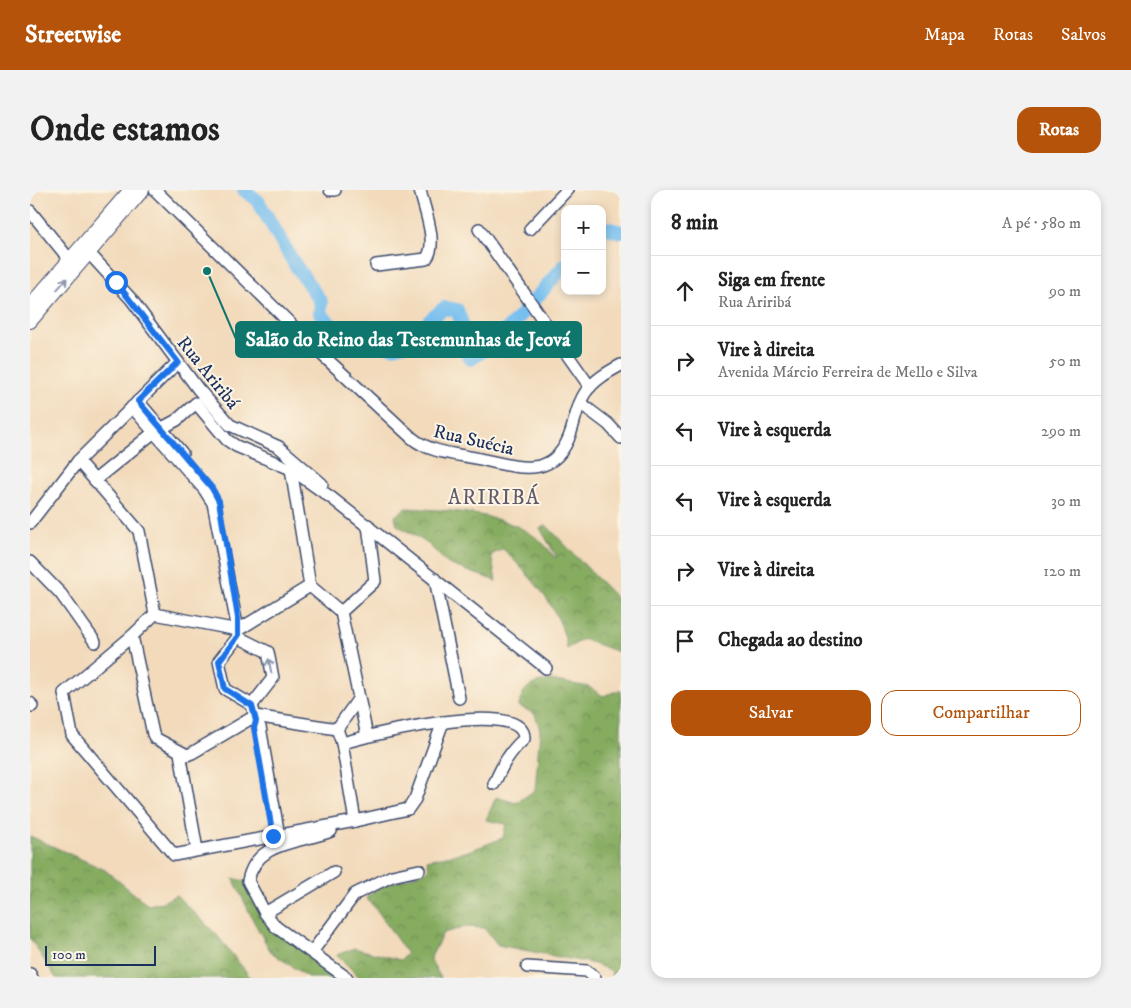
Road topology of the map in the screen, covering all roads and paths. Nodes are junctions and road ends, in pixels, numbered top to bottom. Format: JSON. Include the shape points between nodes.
{"nodes":[{"id":1,"x":130,"y":190,"type":"edge"},
{"id":2,"x":142,"y":190,"type":"edge"},
{"id":3,"x":155,"y":190,"type":"edge"},
{"id":4,"x":330,"y":190,"type":"edge"},
{"id":5,"x":335,"y":190,"type":"edge"},
{"id":6,"x":420,"y":190,"type":"edge"},
{"id":7,"x":567,"y":190,"type":"edge"},
{"id":8,"x":30,"y":210,"type":"edge"},
{"id":9,"x":479,"y":228,"type":"dead end"},
{"id":10,"x":530,"y":229,"type":"dead end"},
{"id":11,"x":89,"y":253,"type":"junction"},
{"id":12,"x":69,"y":259,"type":"junction"},
{"id":13,"x":376,"y":265,"type":"dead end"},
{"id":14,"x":30,"y":306,"type":"edge"},
{"id":15,"x":30,"y":321,"type":"edge"},
{"id":16,"x":178,"y":362,"type":"junction"},
{"id":17,"x":621,"y":365,"type":"edge"},
{"id":18,"x":590,"y":387,"type":"junction"},
{"id":19,"x":580,"y":403,"type":"junction"},
{"id":20,"x":135,"y":404,"type":"junction"},
{"id":21,"x":157,"y":428,"type":"junction"},
{"id":22,"x":621,"y":438,"type":"edge"},
{"id":23,"x":78,"y":461,"type":"junction"},
{"id":24,"x":291,"y":470,"type":"junction"},
{"id":25,"x":95,"y":480,"type":"junction"},
{"id":26,"x":324,"y":486,"type":"dead end"},
{"id":27,"x":30,"y":523,"type":"edge"},
{"id":28,"x":368,"y":525,"type":"junction"},
{"id":29,"x":30,"y":562,"type":"edge"},
{"id":30,"x":435,"y":579,"type":"junction"},
{"id":31,"x":310,"y":586,"type":"junction"},
{"id":32,"x":341,"y":612,"type":"junction"},
{"id":33,"x":155,"y":614,"type":"junction"},
{"id":34,"x":238,"y":631,"type":"junction"},
{"id":35,"x":132,"y":636,"type":"junction"},
{"id":36,"x":95,"y":642,"type":"dead end"},
{"id":37,"x":546,"y":668,"type":"dead end"},
{"id":38,"x":359,"y":698,"type":"junction"},
{"id":39,"x":459,"y":698,"type":"dead end"},
{"id":40,"x":254,"y":714,"type":"junction"},
{"id":41,"x":443,"y":722,"type":"junction"},
{"id":42,"x":337,"y":729,"type":"junction"},
{"id":43,"x":367,"y":736,"type":"junction"},
{"id":44,"x":342,"y":742,"type":"junction"},
{"id":45,"x":180,"y":753,"type":"junction"},
{"id":46,"x":494,"y":784,"type":"dead end"},
{"id":47,"x":352,"y":822,"type":"junction"},
{"id":48,"x":276,"y":836,"type":"junction"},
{"id":49,"x":198,"y":850,"type":"junction"},
{"id":50,"x":419,"y":870,"type":"dead end"},
{"id":51,"x":334,"y":872,"type":"dead end"},
{"id":52,"x":265,"y":913,"type":"junction"},
{"id":53,"x":312,"y":952,"type":"junction"},
{"id":54,"x":527,"y":967,"type":"dead end"},
{"id":55,"x":30,"y":974,"type":"edge"},
{"id":56,"x":32,"y":978,"type":"edge"},
{"id":57,"x":347,"y":978,"type":"edge"},
{"id":58,"x":595,"y":978,"type":"edge"}],
"edges":[{"from":1,"to":12,"type":"main road"},
{"from":2,"to":11,"type":"main road"},
{"from":3,"to":19,"type":"street","name":"Rua Suécia","via":[[324,357],[419,444],[514,467],[546,464],[556,460],[564,451]]},
{"from":4,"to":5,"type":"street"},
{"from":6,"to":13,"type":"street","via":[[432,234],[431,253],[426,259]]},
{"from":7,"to":10,"type":"street"},
{"from":8,"to":12,"type":"street"},
{"from":9,"to":18,"type":"street"},
{"from":15,"to":11,"type":"main road","one_way":true},
{"from":11,"to":16,"type":"street","name":"Rua Ariribá","via":[[131,300]]},
{"from":12,"to":14,"type":"main road"},
{"from":16,"to":20,"type":"street"},
{"from":16,"to":26,"type":"street","name":"Rua Ariribá","via":[[230,425],[279,447]]},
{"from":17,"to":18,"type":"street","name":"Rua Suécia"},
{"from":18,"to":19,"type":"street","name":"Rua Suécia"},
{"from":19,"to":22,"type":"street"},
{"from":20,"to":21,"type":"street"},
{"from":20,"to":23,"type":"street"},
{"from":21,"to":24,"type":"street","via":[[177,420],[196,403],[227,440]]},
{"from":21,"to":25,"type":"street"},
{"from":21,"to":34,"type":"street","via":[[212,488],[219,501]]},
{"from":23,"to":25,"type":"street"},
{"from":23,"to":27,"type":"street"},
{"from":24,"to":28,"type":"street"},
{"from":24,"to":31,"type":"street"},
{"from":25,"to":33,"type":"street","via":[[139,531]]},
{"from":28,"to":30,"type":"street"},
{"from":28,"to":32,"type":"street","via":[[375,581]]},
{"from":29,"to":36,"type":"street","via":[[61,594]]},
{"from":30,"to":37,"type":"street"},
{"from":30,"to":39,"type":"street"},
{"from":31,"to":32,"type":"street"},
{"from":31,"to":34,"type":"street"},
{"from":32,"to":38,"type":"street"},
{"from":33,"to":34,"type":"street"},
{"from":33,"to":35,"type":"street"},
{"from":34,"to":40,"type":"street","via":[[219,661],[225,689]]},
{"from":40,"to":34,"type":"street","one_way":true,"via":[[273,678],[268,652]]},
{"from":35,"to":45,"type":"street","via":[[153,734]]},
{"from":35,"to":49,"type":"street","via":[[64,692],[72,735],[174,855]]},
{"from":38,"to":42,"type":"street"},
{"from":38,"to":43,"type":"street"},
{"from":40,"to":42,"type":"street"},
{"from":40,"to":45,"type":"street","via":[[192,754]]},
{"from":40,"to":48,"type":"street"},
{"from":41,"to":43,"type":"street","via":[[411,725]]},
{"from":41,"to":46,"type":"street","via":[[494,720],[521,730],[524,738],[504,760]]},
{"from":41,"to":47,"type":"street","via":[[415,799],[408,809]]},
{"from":42,"to":44,"type":"street"},
{"from":43,"to":44,"type":"street"},
{"from":44,"to":47,"type":"street"},
{"from":45,"to":49,"type":"street"},
{"from":47,"to":48,"type":"street"},
{"from":47,"to":52,"type":"street","via":[[315,837],[276,847],[258,858],[248,881]]},
{"from":48,"to":49,"type":"street"},
{"from":50,"to":53,"type":"street","via":[[392,876],[355,894]]},
{"from":51,"to":52,"type":"street"},
{"from":52,"to":53,"type":"street","via":[[276,927]]},
{"from":53,"to":57,"type":"street"},
{"from":54,"to":58,"type":"street","via":[[587,971]]},
{"from":55,"to":56,"type":"street"}]}
